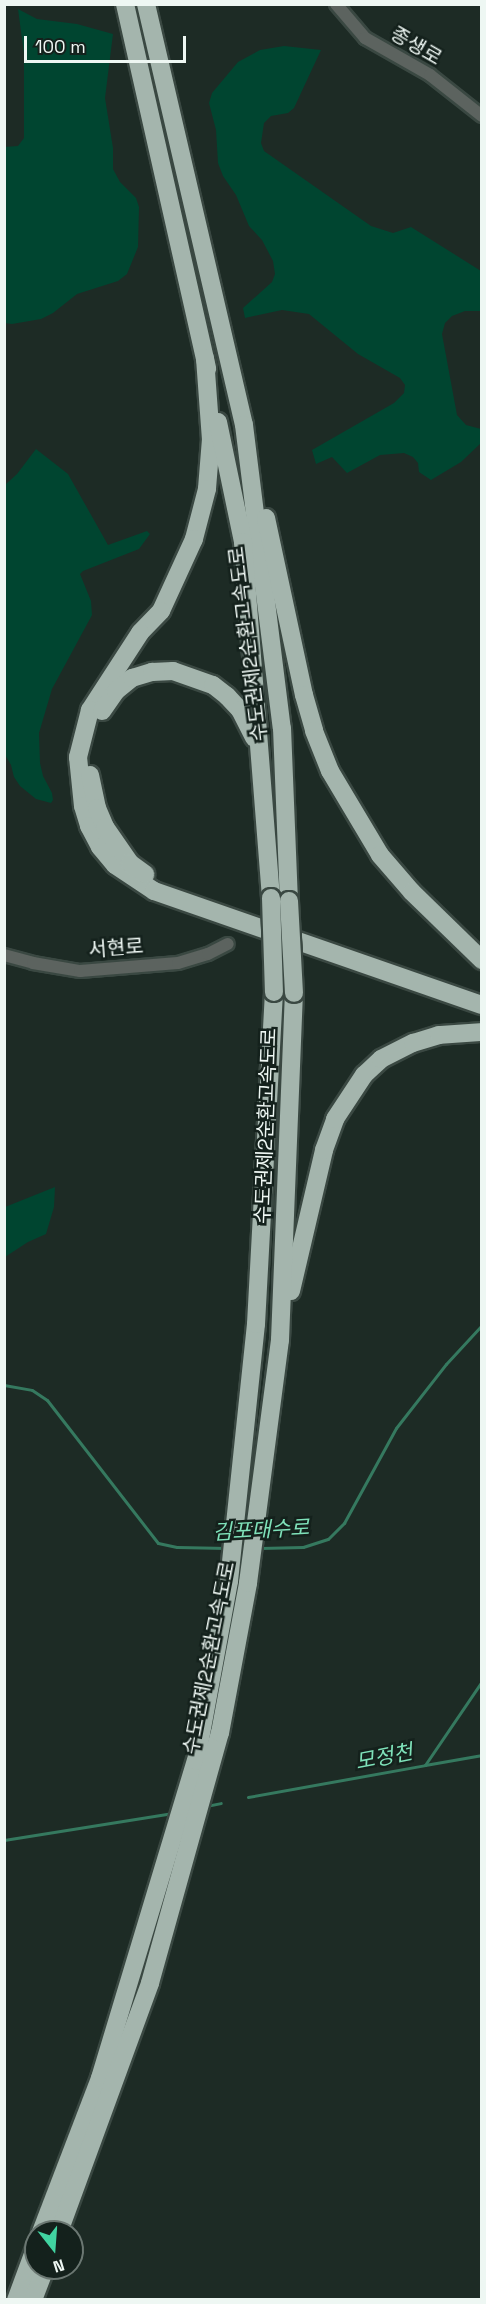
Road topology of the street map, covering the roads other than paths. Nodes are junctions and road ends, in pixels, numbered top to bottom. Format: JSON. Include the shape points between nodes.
{"nodes":[{"id":1,"x":125,"y":4,"type":"edge"},
{"id":2,"x":146,"y":4,"type":"edge"},
{"id":3,"x":336,"y":4,"type":"edge"},
{"id":4,"x":482,"y":116,"type":"edge"},
{"id":5,"x":205,"y":358,"type":"junction"},
{"id":6,"x":244,"y":425,"type":"junction"},
{"id":7,"x":264,"y":806,"type":"junction"},
{"id":8,"x":228,"y":944,"type":"dead end"},
{"id":9,"x":4,"y":955,"type":"edge"},
{"id":10,"x":482,"y":960,"type":"edge"},
{"id":11,"x":482,"y":994,"type":"edge"},
{"id":12,"x":482,"y":1005,"type":"edge"},
{"id":13,"x":482,"y":1032,"type":"edge"},
{"id":14,"x":280,"y":1340,"type":"junction"},
{"id":15,"x":46,"y":2220,"type":"edge"},
{"id":16,"x":63,"y":2220,"type":"edge"},
{"id":17,"x":24,"y":2278,"type":"edge"},
{"id":18,"x":40,"y":2280,"type":"edge"},
{"id":19,"x":16,"y":2300,"type":"edge"},
{"id":20,"x":33,"y":2300,"type":"edge"}],
"edges":[{"from":1,"to":5,"type":"highway","name":"수도권제2순환고속도로"},
{"from":2,"to":6,"type":"highway","name":"수도권제2순환고속도로"},
{"from":3,"to":4,"type":"street","name":"종생로","via":[[365,38],[430,75]]},
{"from":5,"to":7,"type":"highway","name":"수도권제2순환고속도로","via":[[243,542]]},
{"from":5,"to":12,"type":"highway","via":[[211,439],[207,489],[194,539],[161,611],[140,633],[90,710],[78,757],[82,806],[89,826],[115,865],[154,891]]},
{"from":6,"to":10,"type":"highway","via":[[304,695],[330,771],[380,855]]},
{"from":6,"to":14,"type":"highway","name":"수도권제2순환고속도로","bridge":true,"via":[[282,728],[294,993]]},
{"from":7,"to":11,"type":"highway","via":[[259,749],[240,710],[213,685],[173,671],[152,672],[132,678],[102,710],[91,742],[90,761],[97,808],[117,847],[151,879],[174,892],[332,941]]},
{"from":7,"to":15,"type":"highway","name":"수도권제2순환고속도로","bridge":true,"via":[[274,992],[256,1324],[229,1581],[191,1779],[100,2079]]},
{"from":8,"to":9,"type":"street","name":"서현로","via":[[178,963],[80,971]]},
{"from":13,"to":14,"type":"highway","via":[[439,1035],[398,1049],[381,1059],[349,1095],[324,1150]]},
{"from":14,"to":16,"type":"highway","name":"수도권제2순환고속도로","via":[[248,1582],[220,1733],[150,1983]]},
{"from":17,"to":19,"type":"highway"},
{"from":18,"to":20,"type":"highway"}]}
